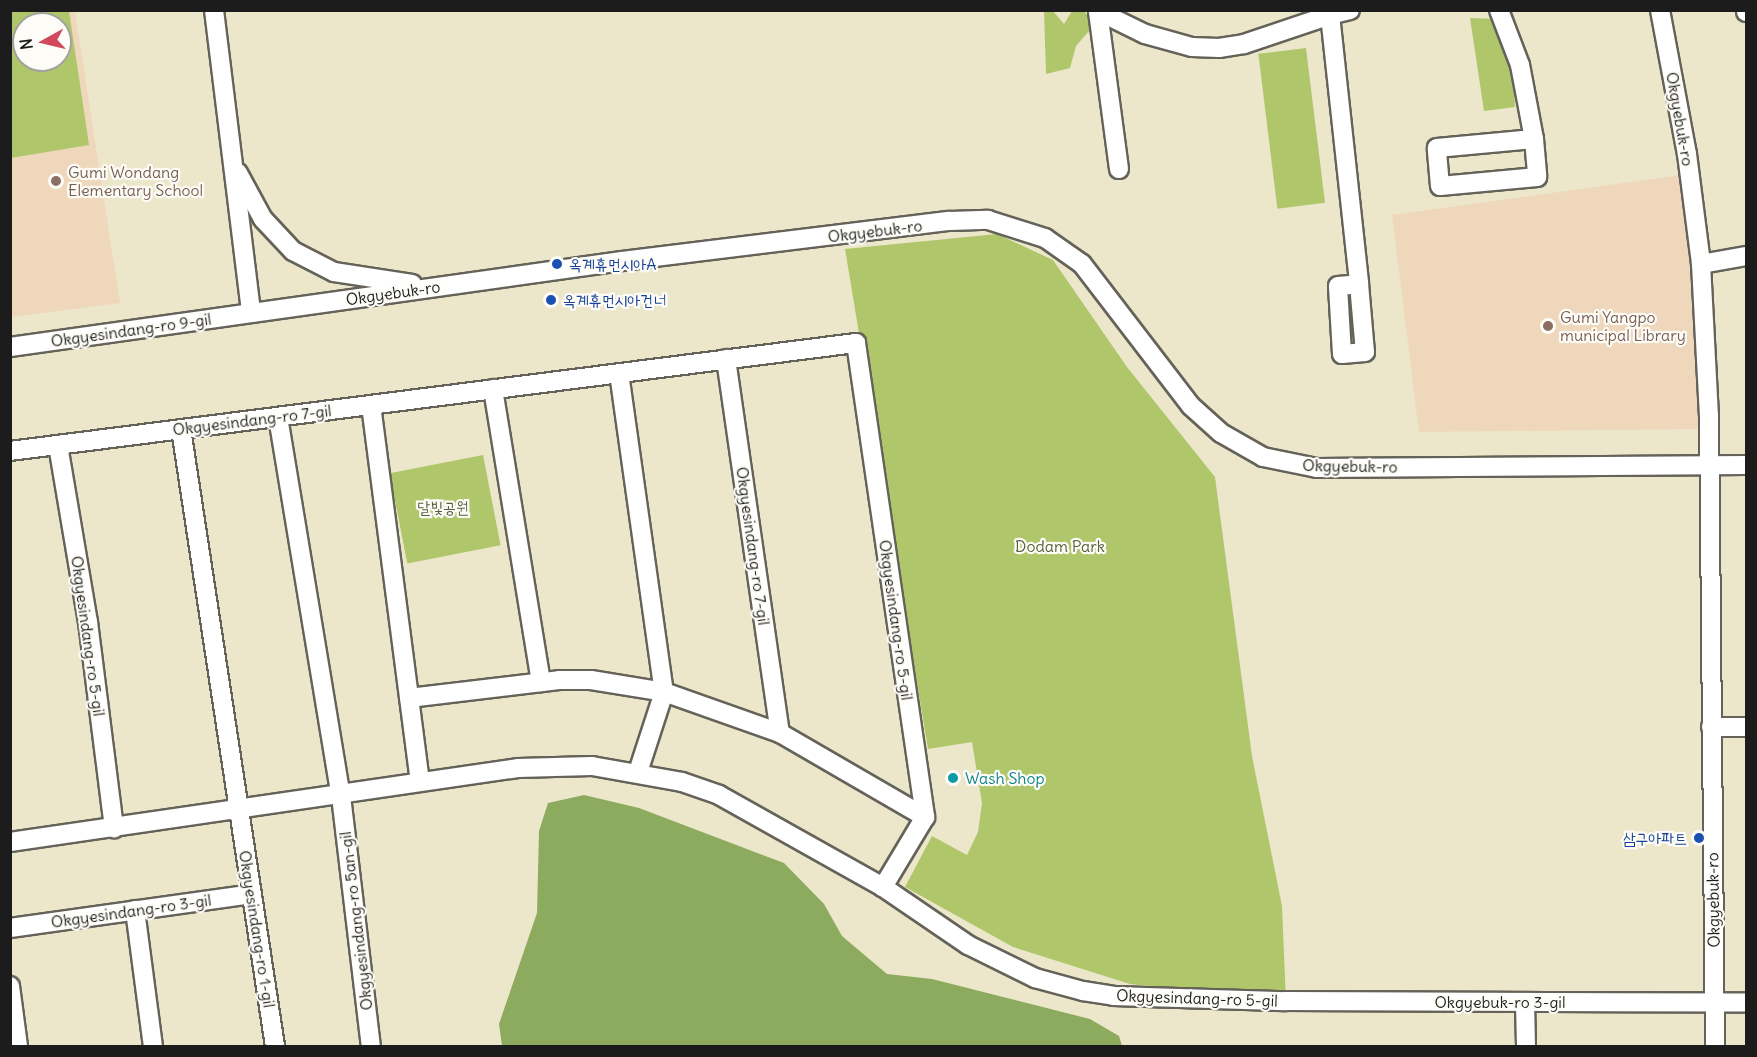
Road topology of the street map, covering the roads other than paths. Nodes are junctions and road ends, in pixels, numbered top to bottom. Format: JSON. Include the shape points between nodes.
{"nodes":[{"id":1,"x":214,"y":10,"type":"edge"},
{"id":2,"x":1350,"y":10,"type":"edge"},
{"id":3,"x":1499,"y":10,"type":"edge"},
{"id":4,"x":1660,"y":10,"type":"edge"},
{"id":5,"x":1098,"y":11,"type":"edge"},
{"id":6,"x":1330,"y":15,"type":"junction"},
{"id":7,"x":1534,"y":139,"type":"junction"},
{"id":8,"x":230,"y":142,"type":"junction"},
{"id":9,"x":1119,"y":169,"type":"dead end"},
{"id":10,"x":1746,"y":255,"type":"edge"},
{"id":11,"x":1701,"y":264,"type":"junction"},
{"id":12,"x":1359,"y":284,"type":"dead end"},
{"id":13,"x":439,"y":287,"type":"junction"},
{"id":14,"x":251,"y":313,"type":"junction"},
{"id":15,"x":856,"y":343,"type":"joint"},
{"id":16,"x":10,"y":347,"type":"edge"},
{"id":17,"x":726,"y":359,"type":"junction"},
{"id":18,"x":619,"y":373,"type":"junction"},
{"id":19,"x":493,"y":389,"type":"junction"},
{"id":20,"x":371,"y":405,"type":"junction"},
{"id":21,"x":278,"y":417,"type":"junction"},
{"id":22,"x":181,"y":429,"type":"junction"},
{"id":23,"x":58,"y":445,"type":"junction"},
{"id":24,"x":10,"y":451,"type":"edge"},
{"id":25,"x":1708,"y":465,"type":"junction"},
{"id":26,"x":1746,"y":465,"type":"edge"},
{"id":27,"x":541,"y":682,"type":"junction"},
{"id":28,"x":664,"y":692,"type":"junction"},
{"id":29,"x":409,"y":698,"type":"junction"},
{"id":30,"x":1711,"y":727,"type":"junction"},
{"id":31,"x":1746,"y":727,"type":"edge"},
{"id":32,"x":780,"y":734,"type":"junction"},
{"id":33,"x":638,"y":772,"type":"junction"},
{"id":34,"x":420,"y":782,"type":"junction"},
{"id":35,"x":341,"y":796,"type":"junction"},
{"id":36,"x":239,"y":811,"type":"junction"},
{"id":37,"x":925,"y":818,"type":"junction"},
{"id":38,"x":114,"y":828,"type":"junction"},
{"id":39,"x":10,"y":842,"type":"edge"},
{"id":40,"x":883,"y":887,"type":"junction"},
{"id":41,"x":252,"y":894,"type":"junction"},
{"id":42,"x":135,"y":910,"type":"junction"},
{"id":43,"x":10,"y":928,"type":"edge"},
{"id":44,"x":10,"y":986,"type":"edge"},
{"id":45,"x":1286,"y":1000,"type":"joint"},
{"id":46,"x":1525,"y":1002,"type":"junction"},
{"id":47,"x":1714,"y":1003,"type":"junction"},
{"id":48,"x":1746,"y":1003,"type":"edge"},
{"id":49,"x":18,"y":1047,"type":"edge"},
{"id":50,"x":153,"y":1047,"type":"edge"},
{"id":51,"x":275,"y":1047,"type":"edge"},
{"id":52,"x":371,"y":1047,"type":"edge"},
{"id":53,"x":1526,"y":1047,"type":"edge"},
{"id":54,"x":1715,"y":1047,"type":"edge"}],
"edges":[{"from":1,"to":8,"type":"street"},
{"from":2,"to":6,"type":"street"},
{"from":3,"to":7,"type":"street","via":[[1520,65]]},
{"from":4,"to":11,"type":"street","name":"Okgyebuk-ro","via":[[1687,154]]},
{"from":5,"to":6,"type":"street","via":[[1144,34],[1192,47],[1219,48],[1244,44]]},
{"from":5,"to":9,"type":"street"},
{"from":6,"to":12,"type":"street"},
{"from":7,"to":7,"type":"street","via":[[1537,177],[1440,186],[1437,148]]},
{"from":8,"to":13,"type":"street","via":[[241,182],[263,219],[293,251],[334,272],[354,277]]},
{"from":8,"to":14,"type":"street"},
{"from":10,"to":11,"type":"street"},
{"from":11,"to":25,"type":"street","name":"Okgyebuk-ro"},
{"from":13,"to":14,"type":"street","name":"Okgyebuk-ro"},
{"from":13,"to":25,"type":"street","name":"Okgyebuk-ro","via":[[950,221],[988,220],[1045,237],[1082,264],[1191,406],[1221,434],[1263,457],[1317,468]]},
{"from":14,"to":16,"type":"street","name":"Okgyesindang-ro 9-gil"},
{"from":15,"to":17,"type":"street","name":"Okgyesindang-ro 7-gil"},
{"from":15,"to":37,"type":"street","name":"Okgyesindang-ro 5-gil"},
{"from":17,"to":18,"type":"street","name":"Okgyesindang-ro 7-gil"},
{"from":17,"to":32,"type":"street","name":"Okgyesindang-ro 7-gil"},
{"from":18,"to":19,"type":"street","name":"Okgyesindang-ro 7-gil"},
{"from":18,"to":28,"type":"street"},
{"from":19,"to":20,"type":"street","name":"Okgyesindang-ro 7-gil"},
{"from":19,"to":27,"type":"street"},
{"from":20,"to":21,"type":"street","name":"Okgyesindang-ro 7-gil"},
{"from":20,"to":29,"type":"street"},
{"from":21,"to":22,"type":"street","name":"Okgyesindang-ro 7-gil"},
{"from":21,"to":35,"type":"street"},
{"from":22,"to":23,"type":"street","name":"Okgyesindang-ro 7-gil"},
{"from":22,"to":36,"type":"street"},
{"from":23,"to":24,"type":"street","name":"Okgyesindang-ro 7-gil"},
{"from":23,"to":38,"type":"street","name":"Okgyesindang-ro 5-gil","via":[[88,622]]},
{"from":25,"to":26,"type":"street"},
{"from":25,"to":30,"type":"street","name":"Okgyebuk-ro"},
{"from":27,"to":28,"type":"street","via":[[591,680]]},
{"from":27,"to":29,"type":"street"},
{"from":28,"to":32,"type":"street"},
{"from":28,"to":33,"type":"street"},
{"from":29,"to":34,"type":"street"},
{"from":30,"to":31,"type":"street"},
{"from":30,"to":47,"type":"street","name":"Okgyebuk-ro"},
{"from":32,"to":37,"type":"street"},
{"from":33,"to":34,"type":"street","name":"Okgyesindang-ro 5-gil","via":[[560,766]]},
{"from":33,"to":40,"type":"street","name":"Okgyesindang-ro 5-gil","via":[[719,795]]},
{"from":34,"to":35,"type":"street","name":"Okgyesindang-ro 5-gil"},
{"from":35,"to":36,"type":"street","name":"Okgyesindang-ro 5-gil"},
{"from":35,"to":52,"type":"street","name":"Okgyesindang-ro 5an-gil"},
{"from":36,"to":38,"type":"street","name":"Okgyesindang-ro 5-gil"},
{"from":36,"to":41,"type":"street","name":"Okgyesindang-ro 1-gil"},
{"from":37,"to":40,"type":"street"},
{"from":38,"to":39,"type":"street","name":"Okgyesindang-ro 5-gil"},
{"from":40,"to":45,"type":"street","name":"Okgyesindang-ro 5-gil","via":[[968,945],[1055,984],[1113,996]]},
{"from":41,"to":42,"type":"street","name":"Okgyesindang-ro 3-gil"},
{"from":41,"to":51,"type":"street","name":"Okgyesindang-ro 1-gil"},
{"from":42,"to":43,"type":"street","name":"Okgyesindang-ro 3-gil"},
{"from":42,"to":50,"type":"street"},
{"from":44,"to":49,"type":"street"},
{"from":45,"to":46,"type":"street","name":"Okgyebuk-ro 3-gil"},
{"from":46,"to":47,"type":"street","name":"Okgyebuk-ro 3-gil"},
{"from":46,"to":53,"type":"street"},
{"from":47,"to":48,"type":"street","name":"Okgyebuk-ro 3-gil"},
{"from":47,"to":54,"type":"street","name":"Okgyebuk-ro"}]}
